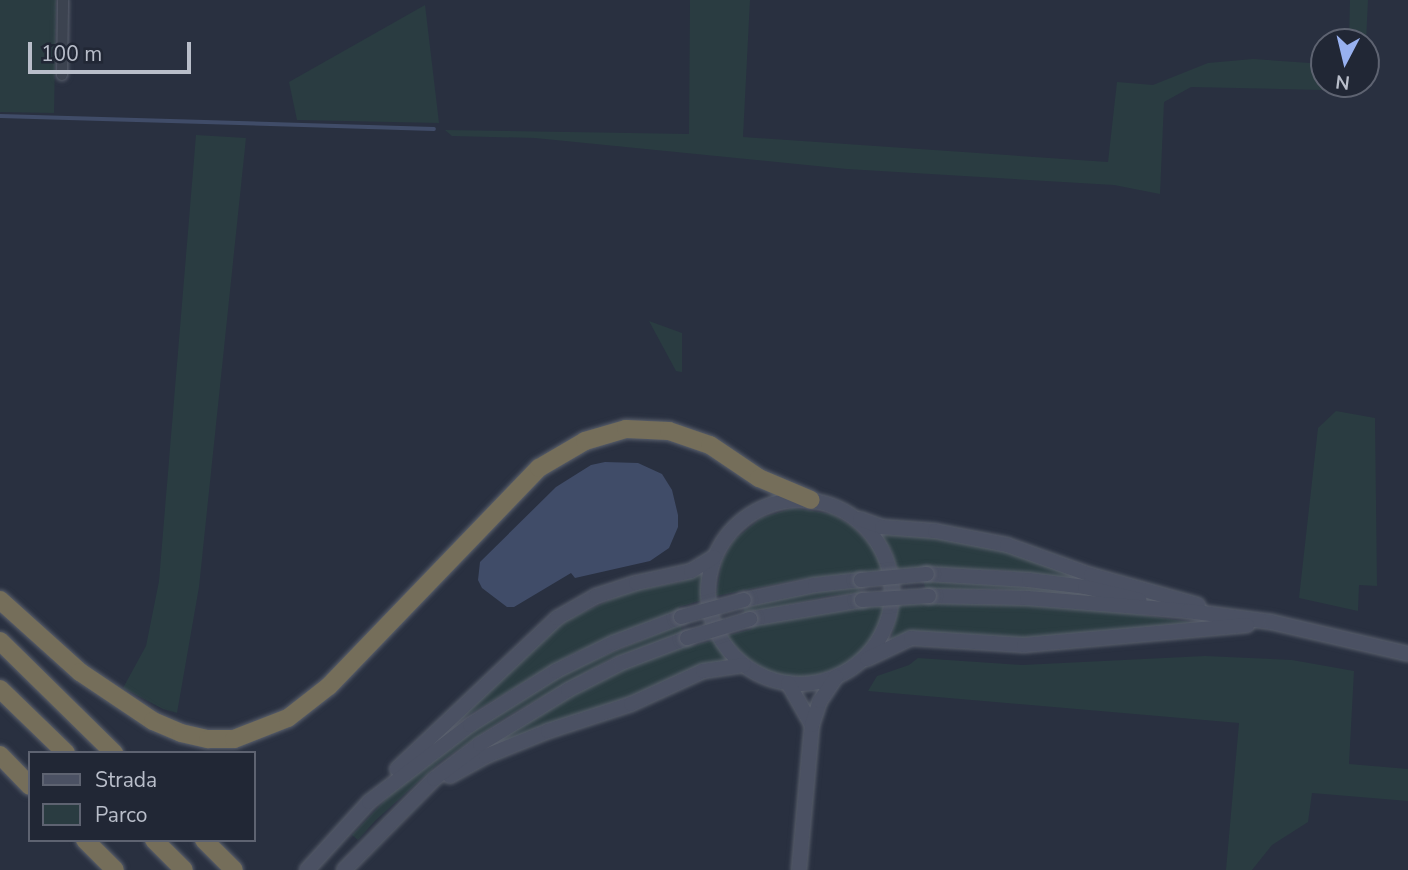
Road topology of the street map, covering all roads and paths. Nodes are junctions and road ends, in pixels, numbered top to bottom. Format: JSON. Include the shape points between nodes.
{"nodes":[{"id":1,"x":63,"y":0,"type":"edge"},
{"id":2,"x":62,"y":75,"type":"dead end"},
{"id":3,"x":811,"y":500,"type":"junction"},
{"id":4,"x":855,"y":518,"type":"junction"},
{"id":5,"x":714,"y":557,"type":"junction"},
{"id":6,"x":0,"y":600,"type":"edge"},
{"id":7,"x":1188,"y":611,"type":"junction"},
{"id":8,"x":1271,"y":622,"type":"junction"},
{"id":9,"x":0,"y":641,"type":"edge"},
{"id":10,"x":1408,"y":654,"type":"edge"},
{"id":11,"x":744,"y":665,"type":"junction"},
{"id":12,"x":857,"y":665,"type":"junction"},
{"id":13,"x":836,"y":677,"type":"junction"},
{"id":14,"x":788,"y":683,"type":"junction"},
{"id":15,"x":0,"y":689,"type":"edge"},
{"id":16,"x":812,"y":724,"type":"junction"},
{"id":17,"x":63,"y":751,"type":"edge"},
{"id":18,"x":112,"y":751,"type":"edge"},
{"id":19,"x":0,"y":755,"type":"edge"},
{"id":20,"x":28,"y":784,"type":"edge"},
{"id":21,"x":369,"y":802,"type":"junction"},
{"id":22,"x":390,"y":820,"type":"junction"},
{"id":23,"x":80,"y":842,"type":"edge"},
{"id":24,"x":87,"y":842,"type":"edge"},
{"id":25,"x":156,"y":842,"type":"edge"},
{"id":26,"x":206,"y":842,"type":"edge"},
{"id":27,"x":101,"y":870,"type":"edge"},
{"id":28,"x":115,"y":870,"type":"edge"},
{"id":29,"x":184,"y":870,"type":"edge"},
{"id":30,"x":234,"y":870,"type":"edge"},
{"id":31,"x":307,"y":870,"type":"edge"},
{"id":32,"x":344,"y":870,"type":"edge"},
{"id":33,"x":799,"y":870,"type":"edge"}],
"edges":[{"from":1,"to":2,"type":"street"},
{"from":3,"to":4,"type":"main road"},
{"from":3,"to":5,"type":"main road","via":[[775,503],[743,519]]},
{"from":3,"to":6,"type":"highway","via":[[758,478],[710,445],[669,431],[626,429],[585,441],[539,468],[329,686],[288,719],[234,739],[208,739],[153,721],[80,672]]},
{"from":4,"to":8,"type":"main road","via":[[882,527],[935,531],[1007,545],[1150,593]]},
{"from":4,"to":12,"type":"main road","via":[[885,555],[892,591],[886,626]]},
{"from":5,"to":11,"type":"main road","via":[[708,592],[714,627],[726,648]]},
{"from":5,"to":21,"type":"main road","via":[[691,571],[596,596],[557,618],[401,765]]},
{"from":7,"to":8,"type":"main road"},
{"from":7,"to":21,"type":"main road","bridge":true,"via":[[1085,587],[980,575],[861,580],[744,600],[613,643],[535,683],[470,725]]},
{"from":7,"to":22,"type":"main road","bridge":true,"via":[[1027,598],[929,596],[862,600],[750,620],[621,663],[539,706],[434,779]]},
{"from":8,"to":10,"type":"main road"},
{"from":8,"to":12,"type":"main road","via":[[1024,645],[911,639]]},
{"from":9,"to":18,"type":"highway"},
{"from":11,"to":14,"type":"main road"},
{"from":11,"to":22,"type":"main road","via":[[703,671],[631,704],[486,756]]},
{"from":12,"to":13,"type":"main road"},
{"from":13,"to":14,"type":"main road"},
{"from":13,"to":16,"type":"main road"},
{"from":14,"to":16,"type":"main road"},
{"from":15,"to":17,"type":"highway"},
{"from":16,"to":33,"type":"main road"},
{"from":19,"to":20,"type":"highway"},
{"from":21,"to":31,"type":"main road"},
{"from":22,"to":32,"type":"main road"},
{"from":23,"to":27,"type":"highway"},
{"from":24,"to":28,"type":"highway"},
{"from":25,"to":29,"type":"highway"},
{"from":26,"to":30,"type":"highway"}]}
